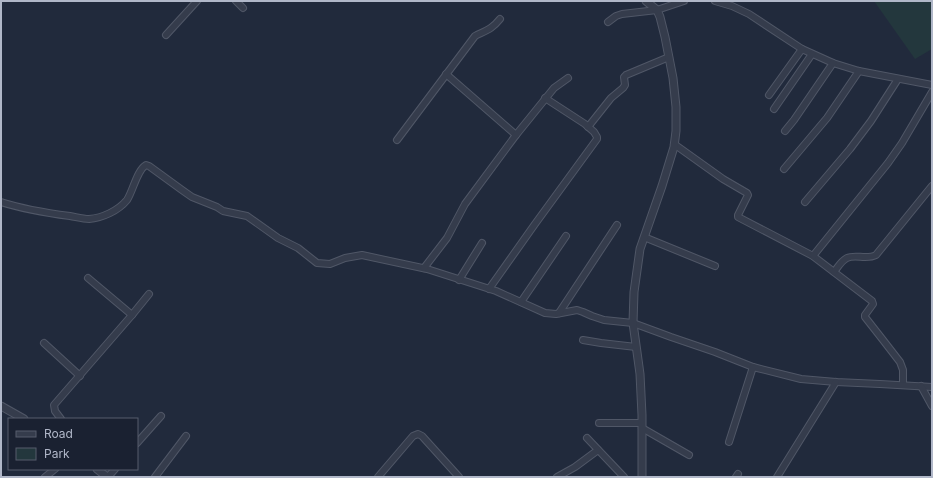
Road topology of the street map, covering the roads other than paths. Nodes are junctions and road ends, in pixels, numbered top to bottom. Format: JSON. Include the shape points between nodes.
{"nodes":[{"id":1,"x":197,"y":1,"type":"edge"},
{"id":2,"x":236,"y":1,"type":"edge"},
{"id":3,"x":646,"y":1,"type":"edge"},
{"id":4,"x":684,"y":1,"type":"edge"},
{"id":5,"x":715,"y":1,"type":"edge"},
{"id":6,"x":243,"y":8,"type":"dead end"},
{"id":7,"x":657,"y":10,"type":"junction"},
{"id":8,"x":500,"y":19,"type":"dead end"},
{"id":9,"x":608,"y":22,"type":"dead end"},
{"id":10,"x":166,"y":35,"type":"dead end"},
{"id":11,"x":802,"y":49,"type":"junction"},
{"id":12,"x":812,"y":54,"type":"junction"},
{"id":13,"x":669,"y":57,"type":"junction"},
{"id":14,"x":833,"y":63,"type":"junction"},
{"id":15,"x":859,"y":71,"type":"junction"},
{"id":16,"x":446,"y":74,"type":"junction"},
{"id":17,"x":568,"y":78,"type":"dead end"},
{"id":18,"x":898,"y":79,"type":"junction"},
{"id":19,"x":932,"y":85,"type":"edge"},
{"id":20,"x":932,"y":92,"type":"edge"},
{"id":21,"x":769,"y":95,"type":"dead end"},
{"id":22,"x":545,"y":98,"type":"junction"},
{"id":23,"x":774,"y":109,"type":"dead end"},
{"id":24,"x":588,"y":127,"type":"junction"},
{"id":25,"x":785,"y":131,"type":"dead end"},
{"id":26,"x":516,"y":135,"type":"junction"},
{"id":27,"x":397,"y":140,"type":"dead end"},
{"id":28,"x":674,"y":144,"type":"junction"},
{"id":29,"x":784,"y":169,"type":"dead end"},
{"id":30,"x":932,"y":186,"type":"edge"},
{"id":31,"x":1,"y":202,"type":"edge"},
{"id":32,"x":805,"y":202,"type":"dead end"},
{"id":33,"x":617,"y":225,"type":"dead end"},
{"id":34,"x":566,"y":236,"type":"dead end"},
{"id":35,"x":644,"y":236,"type":"junction"},
{"id":36,"x":482,"y":243,"type":"dead end"},
{"id":37,"x":813,"y":256,"type":"junction"},
{"id":38,"x":715,"y":266,"type":"dead end"},
{"id":39,"x":424,"y":268,"type":"junction"},
{"id":40,"x":834,"y":272,"type":"junction"},
{"id":41,"x":88,"y":278,"type":"dead end"},
{"id":42,"x":459,"y":280,"type":"junction"},
{"id":43,"x":490,"y":289,"type":"junction"},
{"id":44,"x":149,"y":294,"type":"dead end"},
{"id":45,"x":521,"y":302,"type":"junction"},
{"id":46,"x":559,"y":313,"type":"junction"},
{"id":47,"x":132,"y":315,"type":"junction"},
{"id":48,"x":633,"y":322,"type":"junction"},
{"id":49,"x":583,"y":340,"type":"dead end"},
{"id":50,"x":44,"y":343,"type":"dead end"},
{"id":51,"x":636,"y":347,"type":"junction"},
{"id":52,"x":753,"y":367,"type":"junction"},
{"id":53,"x":80,"y":376,"type":"junction"},
{"id":54,"x":836,"y":382,"type":"junction"},
{"id":55,"x":903,"y":385,"type":"junction"},
{"id":56,"x":921,"y":386,"type":"junction"},
{"id":57,"x":932,"y":387,"type":"edge"},
{"id":58,"x":1,"y":406,"type":"edge"},
{"id":59,"x":932,"y":406,"type":"edge"},
{"id":60,"x":160,"y":416,"type":"dead end"},
{"id":61,"x":22,"y":418,"type":"edge"},
{"id":62,"x":60,"y":418,"type":"edge"},
{"id":63,"x":599,"y":423,"type":"dead end"},
{"id":64,"x":642,"y":426,"type":"junction"},
{"id":65,"x":186,"y":436,"type":"dead end"},
{"id":66,"x":587,"y":438,"type":"dead end"},
{"id":67,"x":138,"y":442,"type":"edge"},
{"id":68,"x":729,"y":442,"type":"dead end"},
{"id":69,"x":598,"y":450,"type":"junction"},
{"id":70,"x":689,"y":455,"type":"dead end"},
{"id":71,"x":53,"y":470,"type":"edge"},
{"id":72,"x":98,"y":470,"type":"edge"},
{"id":73,"x":45,"y":477,"type":"edge"},
{"id":74,"x":107,"y":477,"type":"edge"},
{"id":75,"x":155,"y":477,"type":"edge"},
{"id":76,"x":378,"y":477,"type":"edge"},
{"id":77,"x":459,"y":477,"type":"edge"},
{"id":78,"x":557,"y":477,"type":"edge"},
{"id":79,"x":624,"y":477,"type":"edge"},
{"id":80,"x":642,"y":477,"type":"edge"},
{"id":81,"x":777,"y":477,"type":"edge"}],
"edges":[{"from":1,"to":10,"type":"street"},
{"from":2,"to":6,"type":"street"},
{"from":3,"to":7,"type":"street"},
{"from":4,"to":7,"type":"street"},
{"from":5,"to":11,"type":"street","via":[[749,14]]},
{"from":7,"to":9,"type":"street","via":[[622,14]]},
{"from":7,"to":13,"type":"street"},
{"from":8,"to":16,"type":"street","via":[[494,26],[475,36]]},
{"from":11,"to":12,"type":"street"},
{"from":11,"to":21,"type":"street"},
{"from":12,"to":14,"type":"street"},
{"from":12,"to":23,"type":"street"},
{"from":13,"to":24,"type":"street","via":[[626,75],[623,88]]},
{"from":13,"to":28,"type":"street","via":[[674,78],[676,107]]},
{"from":14,"to":15,"type":"street"},
{"from":14,"to":25,"type":"street"},
{"from":15,"to":18,"type":"street"},
{"from":15,"to":29,"type":"street","via":[[826,118]]},
{"from":16,"to":26,"type":"street"},
{"from":16,"to":27,"type":"street"},
{"from":17,"to":22,"type":"street"},
{"from":18,"to":19,"type":"street"},
{"from":18,"to":32,"type":"street","via":[[850,149]]},
{"from":20,"to":37,"type":"street","via":[[888,163]]},
{"from":22,"to":24,"type":"street"},
{"from":22,"to":26,"type":"street"},
{"from":24,"to":43,"type":"street","via":[[597,139]]},
{"from":26,"to":39,"type":"street","via":[[465,204],[447,238]]},
{"from":28,"to":35,"type":"street"},
{"from":28,"to":37,"type":"street","via":[[722,179],[747,193],[738,217]]},
{"from":30,"to":40,"type":"street","via":[[876,255],[848,257]]},
{"from":31,"to":39,"type":"street","via":[[88,219],[105,215],[127,199],[146,165],[192,197],[228,212],[247,216],[317,263],[330,264],[362,255]]},
{"from":33,"to":46,"type":"street"},
{"from":34,"to":45,"type":"street"},
{"from":35,"to":38,"type":"street"},
{"from":35,"to":48,"type":"street","via":[[634,292]]},
{"from":36,"to":42,"type":"street"},
{"from":37,"to":40,"type":"street"},
{"from":39,"to":42,"type":"street"},
{"from":40,"to":55,"type":"street","via":[[872,301],[873,304],[865,317],[900,362]]},
{"from":41,"to":47,"type":"street"},
{"from":42,"to":43,"type":"street"},
{"from":43,"to":45,"type":"street"},
{"from":44,"to":47,"type":"street"},
{"from":45,"to":46,"type":"street","via":[[545,313]]},
{"from":46,"to":48,"type":"street","via":[[577,310],[604,320]]},
{"from":47,"to":53,"type":"street"},
{"from":48,"to":51,"type":"street"},
{"from":48,"to":52,"type":"street"},
{"from":49,"to":51,"type":"street"},
{"from":50,"to":53,"type":"street"},
{"from":51,"to":64,"type":"street"},
{"from":52,"to":54,"type":"street","via":[[802,379]]},
{"from":52,"to":68,"type":"street"},
{"from":53,"to":62,"type":"street","via":[[54,405]]},
{"from":54,"to":55,"type":"street"},
{"from":54,"to":81,"type":"street"},
{"from":55,"to":56,"type":"street"},
{"from":56,"to":57,"type":"street"},
{"from":56,"to":59,"type":"street"},
{"from":58,"to":61,"type":"street"},
{"from":60,"to":67,"type":"street"},
{"from":63,"to":64,"type":"street"},
{"from":64,"to":70,"type":"street"},
{"from":64,"to":80,"type":"street"},
{"from":65,"to":75,"type":"street"},
{"from":66,"to":69,"type":"street"},
{"from":69,"to":78,"type":"street"},
{"from":69,"to":79,"type":"street"},
{"from":71,"to":73,"type":"street"},
{"from":72,"to":74,"type":"street"},
{"from":76,"to":77,"type":"street","via":[[413,436],[418,434]]}]}
